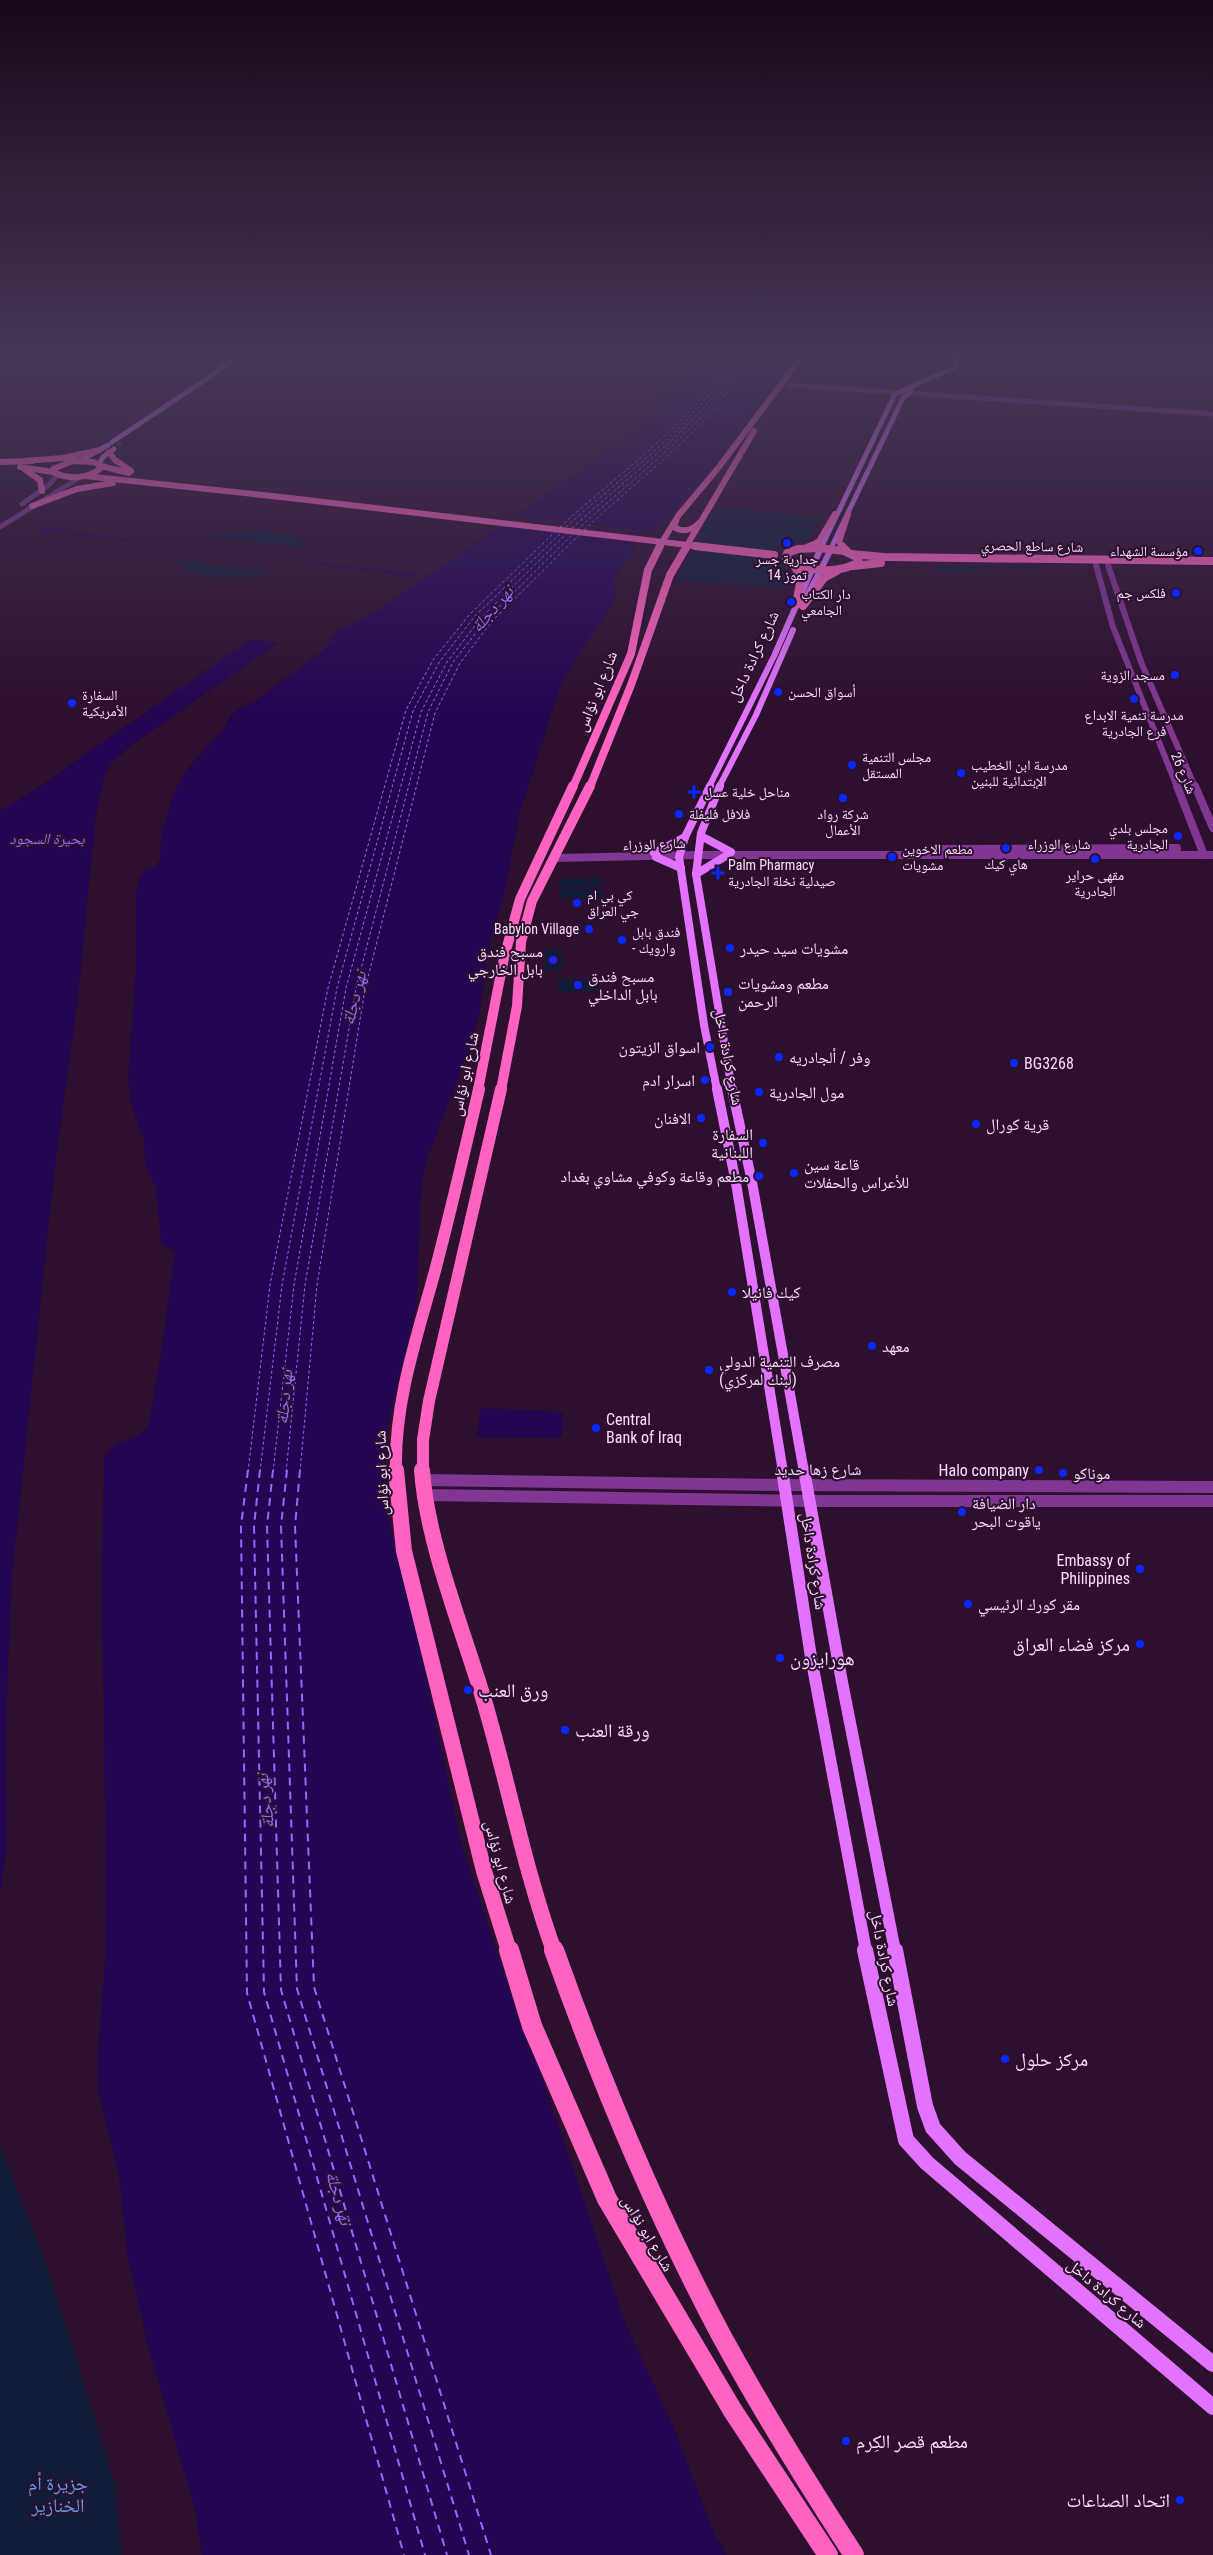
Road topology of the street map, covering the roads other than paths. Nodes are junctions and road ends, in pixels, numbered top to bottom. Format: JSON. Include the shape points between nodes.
{"nodes":[{"id":1,"x":31,"y":474,"type":"edge"},
{"id":2,"x":55,"y":474,"type":"edge"},
{"id":3,"x":58,"y":474,"type":"edge"},
{"id":4,"x":89,"y":474,"type":"edge"},
{"id":5,"x":137,"y":474,"type":"edge"},
{"id":6,"x":713,"y":474,"type":"edge"},
{"id":7,"x":729,"y":474,"type":"edge"},
{"id":8,"x":854,"y":474,"type":"edge"},
{"id":9,"x":867,"y":474,"type":"edge"},
{"id":10,"x":140,"y":475,"type":"joint"},
{"id":11,"x":83,"y":476,"type":"junction"},
{"id":12,"x":148,"y":482,"type":"junction"},
{"id":13,"x":42,"y":490,"type":"junction"},
{"id":14,"x":292,"y":496,"type":"junction"},
{"id":15,"x":32,"y":506,"type":"junction"},
{"id":16,"x":835,"y":514,"type":"junction"},
{"id":17,"x":848,"y":514,"type":"junction"},
{"id":18,"x":678,"y":516,"type":"junction"},
{"id":19,"x":705,"y":516,"type":"junction"},
{"id":20,"x":0,"y":519,"type":"edge"},
{"id":21,"x":0,"y":527,"type":"edge"},
{"id":22,"x":806,"y":548,"type":"junction"},
{"id":23,"x":795,"y":550,"type":"junction"},
{"id":24,"x":776,"y":553,"type":"junction"},
{"id":25,"x":850,"y":553,"type":"junction"},
{"id":26,"x":1213,"y":561,"type":"edge"},
{"id":27,"x":790,"y":562,"type":"junction"},
{"id":28,"x":1096,"y":564,"type":"junction"},
{"id":29,"x":675,"y":565,"type":"junction"},
{"id":30,"x":1108,"y":565,"type":"junction"},
{"id":31,"x":853,"y":566,"type":"junction"},
{"id":32,"x":1213,"y":567,"type":"edge"},
{"id":33,"x":843,"y":569,"type":"junction"},
{"id":34,"x":648,"y":570,"type":"junction"},
{"id":35,"x":800,"y":606,"type":"junction"},
{"id":36,"x":1130,"y":671,"type":"junction"},
{"id":37,"x":1145,"y":671,"type":"junction"},
{"id":38,"x":1213,"y":828,"type":"edge"},
{"id":39,"x":701,"y":836,"type":"junction"},
{"id":40,"x":685,"y":837,"type":"junction"},
{"id":41,"x":1213,"y":848,"type":"edge"},
{"id":42,"x":1203,"y":851,"type":"junction"},
{"id":43,"x":680,"y":854,"type":"junction"},
{"id":44,"x":695,"y":854,"type":"junction"},
{"id":45,"x":728,"y":854,"type":"junction"},
{"id":46,"x":1213,"y":855,"type":"edge"},
{"id":47,"x":655,"y":856,"type":"junction"},
{"id":48,"x":554,"y":858,"type":"junction"},
{"id":49,"x":682,"y":868,"type":"junction"},
{"id":50,"x":696,"y":874,"type":"junction"},
{"id":51,"x":752,"y":1182,"type":"junction"},
{"id":52,"x":736,"y":1183,"type":"junction"},
{"id":53,"x":759,"y":1317,"type":"junction"},
{"id":54,"x":777,"y":1317,"type":"junction"},
{"id":55,"x":423,"y":1480,"type":"junction"},
{"id":56,"x":785,"y":1485,"type":"junction"},
{"id":57,"x":807,"y":1485,"type":"junction"},
{"id":58,"x":1085,"y":1485,"type":"junction"},
{"id":59,"x":1213,"y":1486,"type":"edge"},
{"id":60,"x":425,"y":1495,"type":"junction"},
{"id":61,"x":1088,"y":1500,"type":"junction"},
{"id":62,"x":787,"y":1501,"type":"junction"},
{"id":63,"x":810,"y":1501,"type":"junction"},
{"id":64,"x":1213,"y":1501,"type":"edge"},
{"id":65,"x":1213,"y":2364,"type":"edge"},
{"id":66,"x":1213,"y":2407,"type":"edge"},
{"id":67,"x":828,"y":2555,"type":"edge"},
{"id":68,"x":854,"y":2555,"type":"edge"}],
"edges":[{"from":1,"to":13,"type":"main road","via":[[42,483]]},
{"from":2,"to":13,"type":"street"},
{"from":3,"to":11,"type":"main road"},
{"from":4,"to":11,"type":"main road"},
{"from":5,"to":10,"type":"main road"},
{"from":6,"to":18,"type":"main road","name":"شارع ابو نؤاس"},
{"from":7,"to":19,"type":"main road","name":"شارع ابو نؤاس"},
{"from":8,"to":16,"type":"main road"},
{"from":9,"to":17,"type":"main road"},
{"from":10,"to":14,"type":"main road"},
{"from":11,"to":12,"type":"main road"},
{"from":11,"to":15,"type":"street"},
{"from":12,"to":14,"type":"main road"},
{"from":12,"to":15,"type":"main road","via":[[88,486]]},
{"from":13,"to":20,"type":"street"},
{"from":14,"to":24,"type":"main road","bridge":true},
{"from":15,"to":21,"type":"street"},
{"from":16,"to":22,"type":"main road","via":[[819,541]]},
{"from":16,"to":35,"type":"main road"},
{"from":17,"to":25,"type":"main road","via":[[839,542]]},
{"from":17,"to":35,"type":"main road"},
{"from":18,"to":19,"type":"main road","via":[[674,527],[684,531],[697,526]]},
{"from":18,"to":34,"type":"main road","name":"شارع ابو نؤاس"},
{"from":19,"to":29,"type":"main road","name":"شارع ابو نؤاس"},
{"from":22,"to":23,"type":"main road","name":"شارع ساطع الحصري"},
{"from":22,"to":25,"type":"main road","name":"شارع ساطع الحصري"},
{"from":23,"to":24,"type":"main road","name":"شارع ساطع الحصري"},
{"from":23,"to":27,"type":"main road","via":[[786,555]]},
{"from":24,"to":27,"type":"main road"},
{"from":25,"to":26,"type":"main road","name":"شارع ساطع الحصري","via":[[884,557]]},
{"from":25,"to":31,"type":"main road","via":[[860,561]]},
{"from":27,"to":33,"type":"main road","via":[[821,569]]},
{"from":27,"to":35,"type":"main road","via":[[801,571]]},
{"from":28,"to":30,"type":"main road","name":"شارع ساطع الحصري"},
{"from":28,"to":31,"type":"main road","name":"شارع ساطع الحصري","via":[[890,563]]},
{"from":28,"to":36,"type":"street","name":"شارع 26","via":[[1113,628]]},
{"from":29,"to":34,"type":"main road","via":[[679,556],[666,551],[658,554]]},
{"from":29,"to":48,"type":"main road","name":"شارع ابو نؤاس","via":[[587,794]]},
{"from":30,"to":32,"type":"main road","name":"شارع ساطع الحصري"},
{"from":30,"to":37,"type":"street","name":"شارع 26"},
{"from":31,"to":33,"type":"main road","name":"شارع ساطع الحصري"},
{"from":33,"to":35,"type":"main road","via":[[826,576]]},
{"from":34,"to":67,"type":"main road","name":"شارع ابو نؤاس","via":[[631,654],[583,767],[538,858],[512,925],[453,1203],[403,1388],[394,1438],[396,1491],[404,1552],[484,1871],[532,2026],[607,2199],[733,2411]]},
{"from":35,"to":39,"type":"main road","name":"شارع كرادة داخل","via":[[756,715],[718,792]]},
{"from":35,"to":40,"type":"main road","name":"شارع كرادة داخل"},
{"from":36,"to":37,"type":"street"},
{"from":36,"to":42,"type":"street","name":"شارع 26"},
{"from":37,"to":38,"type":"street","name":"شارع 26"},
{"from":39,"to":44,"type":"main road","name":"شارع كرادة داخل"},
{"from":39,"to":45,"type":"main road"},
{"from":40,"to":43,"type":"main road","name":"شارع كرادة داخل"},
{"from":40,"to":47,"type":"main road"},
{"from":41,"to":42,"type":"street","name":"شارع الوزراء"},
{"from":42,"to":45,"type":"street","name":"شارع الوزراء"},
{"from":42,"to":46,"type":"street","name":"شارع الوزراء"},
{"from":43,"to":44,"type":"street","name":"شارع الوزراء"},
{"from":43,"to":47,"type":"street","name":"شارع الوزراء"},
{"from":43,"to":49,"type":"main road","name":"شارع كرادة داخل"},
{"from":44,"to":45,"type":"street","name":"شارع الوزراء"},
{"from":44,"to":50,"type":"main road","name":"شارع كرادة داخل"},
{"from":45,"to":50,"type":"main road"},
{"from":47,"to":48,"type":"street","name":"شارع الوزراء"},
{"from":47,"to":49,"type":"main road"},
{"from":48,"to":55,"type":"main road","name":"شارع ابو نؤاس","via":[[532,901],[523,929],[508,1058],[429,1401],[422,1446]]},
{"from":49,"to":52,"type":"main road","name":"شارع كرادة داخل","via":[[704,1025]]},
{"from":50,"to":51,"type":"main road","name":"شارع كرادة داخل","via":[[735,1108]]},
{"from":51,"to":52,"type":"main road"},
{"from":51,"to":54,"type":"main road","name":"شارع كرادة داخل"},
{"from":52,"to":53,"type":"main road","name":"شارع كرادة داخل"},
{"from":53,"to":54,"type":"main road"},
{"from":53,"to":56,"type":"main road","name":"شارع كرادة داخل"},
{"from":54,"to":57,"type":"main road","name":"شارع كرادة داخل"},
{"from":55,"to":56,"type":"street","name":"شارع زها حديد"},
{"from":55,"to":60,"type":"main road","name":"شارع ابو نؤاس"},
{"from":56,"to":57,"type":"street","name":"شارع زها حديد"},
{"from":56,"to":62,"type":"main road","name":"شارع كرادة داخل"},
{"from":57,"to":58,"type":"street","name":"شارع زها حديد"},
{"from":57,"to":63,"type":"main road","name":"شارع كرادة داخل"},
{"from":58,"to":59,"type":"street","name":"شارع زها حديد"},
{"from":58,"to":61,"type":"street"},
{"from":60,"to":62,"type":"street","name":"شارع زها حديد"},
{"from":60,"to":68,"type":"main road","name":"شارع ابو نؤاس","via":[[445,1577],[486,1706],[547,1930],[606,2087],[675,2245],[707,2308],[812,2492]]},
{"from":61,"to":63,"type":"street","name":"شارع زها حديد"},
{"from":61,"to":64,"type":"street","name":"شارع زها حديد"},
{"from":62,"to":63,"type":"street","name":"شارع زها حديد"},
{"from":62,"to":66,"type":"main road","name":"شارع كرادة داخل","via":[[811,1657],[854,1894],[906,2140],[951,2185]]},
{"from":63,"to":65,"type":"main road","name":"شارع كرادة داخل","via":[[919,2079],[933,2128],[960,2158]]}]}
